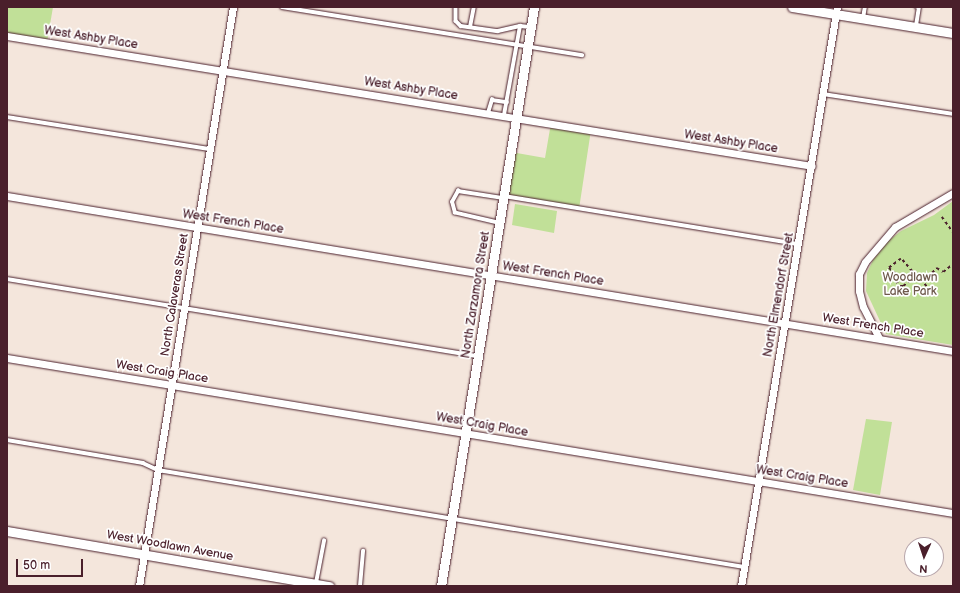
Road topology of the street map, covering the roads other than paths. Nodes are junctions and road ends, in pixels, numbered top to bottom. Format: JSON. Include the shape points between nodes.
{"nodes":[{"id":1,"x":233,"y":7,"type":"edge"},
{"id":2,"x":282,"y":7,"type":"edge"},
{"id":3,"x":456,"y":7,"type":"edge"},
{"id":4,"x":474,"y":7,"type":"edge"},
{"id":5,"x":534,"y":7,"type":"edge"},
{"id":6,"x":792,"y":7,"type":"edge"},
{"id":7,"x":865,"y":7,"type":"edge"},
{"id":8,"x":917,"y":7,"type":"edge"},
{"id":9,"x":836,"y":11,"type":"edge"},
{"id":10,"x":863,"y":18,"type":"junction"},
{"id":11,"x":520,"y":26,"type":"junction"},
{"id":12,"x":470,"y":27,"type":"junction"},
{"id":13,"x":531,"y":27,"type":"junction"},
{"id":14,"x":916,"y":27,"type":"junction"},
{"id":15,"x":953,"y":33,"type":"edge"},
{"id":16,"x":7,"y":36,"type":"edge"},
{"id":17,"x":516,"y":44,"type":"junction"},
{"id":18,"x":528,"y":45,"type":"junction"},
{"id":19,"x":582,"y":55,"type":"dead end"},
{"id":20,"x":223,"y":69,"type":"junction"},
{"id":21,"x":823,"y":94,"type":"junction"},
{"id":22,"x":506,"y":102,"type":"junction"},
{"id":23,"x":488,"y":113,"type":"junction"},
{"id":24,"x":953,"y":114,"type":"edge"},
{"id":25,"x":504,"y":115,"type":"junction"},
{"id":26,"x":7,"y":117,"type":"edge"},
{"id":27,"x":516,"y":117,"type":"junction"},
{"id":28,"x":210,"y":149,"type":"junction"},
{"id":29,"x":812,"y":166,"type":"junction"},
{"id":30,"x":953,"y":193,"type":"edge"},
{"id":31,"x":7,"y":196,"type":"edge"},
{"id":32,"x":504,"y":197,"type":"junction"},
{"id":33,"x":499,"y":223,"type":"junction"},
{"id":34,"x":197,"y":227,"type":"junction"},
{"id":35,"x":798,"y":245,"type":"junction"},
{"id":36,"x":491,"y":276,"type":"junction"},
{"id":37,"x":7,"y":279,"type":"edge"},
{"id":38,"x":184,"y":307,"type":"junction"},
{"id":39,"x":785,"y":323,"type":"junction"},
{"id":40,"x":879,"y":338,"type":"junction"},
{"id":41,"x":953,"y":351,"type":"edge"},
{"id":42,"x":478,"y":356,"type":"junction"},
{"id":43,"x":7,"y":358,"type":"edge"},
{"id":44,"x":172,"y":385,"type":"junction"},
{"id":45,"x":465,"y":433,"type":"junction"},
{"id":46,"x":7,"y":440,"type":"edge"},
{"id":47,"x":158,"y":470,"type":"junction"},
{"id":48,"x":758,"y":481,"type":"junction"},
{"id":49,"x":953,"y":513,"type":"edge"},
{"id":50,"x":451,"y":520,"type":"junction"},
{"id":51,"x":7,"y":531,"type":"edge"},
{"id":52,"x":324,"y":541,"type":"dead end"},
{"id":53,"x":363,"y":551,"type":"dead end"},
{"id":54,"x":144,"y":554,"type":"junction"},
{"id":55,"x":744,"y":567,"type":"junction"},
{"id":56,"x":316,"y":584,"type":"junction"},
{"id":57,"x":139,"y":586,"type":"edge"},
{"id":58,"x":329,"y":586,"type":"edge"},
{"id":59,"x":360,"y":586,"type":"edge"},
{"id":60,"x":441,"y":586,"type":"edge"},
{"id":61,"x":741,"y":586,"type":"edge"}],
"edges":[{"from":1,"to":20,"type":"street","name":"North Calaveras Street"},
{"from":2,"to":17,"type":"lane"},
{"from":3,"to":12,"type":"lane","via":[[458,24]]},
{"from":4,"to":12,"type":"lane"},
{"from":5,"to":13,"type":"street","name":"North Zarzamora Street"},
{"from":6,"to":9,"type":"street"},
{"from":7,"to":10,"type":"lane"},
{"from":8,"to":14,"type":"lane"},
{"from":9,"to":10,"type":"street"},
{"from":9,"to":21,"type":"street","name":"North Elmendorf Street"},
{"from":10,"to":14,"type":"street"},
{"from":11,"to":12,"type":"lane","via":[[498,31]]},
{"from":11,"to":13,"type":"lane"},
{"from":11,"to":17,"type":"lane"},
{"from":13,"to":18,"type":"street","name":"North Zarzamora Street"},
{"from":14,"to":15,"type":"street"},
{"from":16,"to":20,"type":"street","name":"West Ashby Place"},
{"from":17,"to":18,"type":"lane"},
{"from":17,"to":22,"type":"lane"},
{"from":18,"to":19,"type":"lane"},
{"from":18,"to":27,"type":"street","name":"North Zarzamora Street"},
{"from":20,"to":23,"type":"street","name":"West Ashby Place"},
{"from":20,"to":28,"type":"street","name":"North Calaveras Street"},
{"from":21,"to":24,"type":"lane"},
{"from":21,"to":29,"type":"street","name":"North Elmendorf Street"},
{"from":22,"to":23,"type":"lane","via":[[492,100]]},
{"from":22,"to":25,"type":"lane"},
{"from":23,"to":25,"type":"street","name":"West Ashby Place"},
{"from":25,"to":27,"type":"street","name":"West Ashby Place"},
{"from":26,"to":28,"type":"lane"},
{"from":27,"to":29,"type":"street","name":"West Ashby Place"},
{"from":27,"to":32,"type":"street","name":"North Zarzamora Street"},
{"from":28,"to":34,"type":"street","name":"North Calaveras Street"},
{"from":29,"to":35,"type":"street","name":"North Elmendorf Street"},
{"from":30,"to":40,"type":"street","via":[[896,227],[865,262],[859,274],[858,291]]},
{"from":31,"to":34,"type":"street","name":"West French Place"},
{"from":32,"to":33,"type":"street","name":"North Zarzamora Street"},
{"from":32,"to":33,"type":"lane","via":[[458,191],[453,195],[455,213]]},
{"from":32,"to":35,"type":"lane"},
{"from":33,"to":36,"type":"street","name":"North Zarzamora Street"},
{"from":34,"to":36,"type":"street","name":"West French Place"},
{"from":34,"to":38,"type":"street","name":"North Calaveras Street"},
{"from":35,"to":39,"type":"street","name":"North Elmendorf Street"},
{"from":36,"to":39,"type":"street","name":"West French Place"},
{"from":36,"to":42,"type":"street","name":"North Zarzamora Street"},
{"from":37,"to":38,"type":"lane"},
{"from":38,"to":42,"type":"lane"},
{"from":38,"to":44,"type":"street","name":"North Calaveras Street"},
{"from":39,"to":40,"type":"street","name":"West French Place"},
{"from":39,"to":48,"type":"street","name":"North Elmendorf Street"},
{"from":40,"to":41,"type":"street","name":"West French Place"},
{"from":42,"to":45,"type":"street","name":"North Zarzamora Street"},
{"from":43,"to":44,"type":"street","name":"West Craig Place"},
{"from":44,"to":45,"type":"street","name":"West Craig Place"},
{"from":44,"to":47,"type":"street","name":"North Calaveras Street"},
{"from":45,"to":48,"type":"street","name":"West Craig Place"},
{"from":45,"to":50,"type":"street","name":"North Zarzamora Street"},
{"from":46,"to":47,"type":"lane","via":[[143,463]]},
{"from":47,"to":50,"type":"lane"},
{"from":47,"to":54,"type":"street","name":"North Calaveras Street"},
{"from":48,"to":49,"type":"street","name":"West Craig Place"},
{"from":48,"to":55,"type":"street","name":"North Elmendorf Street"},
{"from":50,"to":55,"type":"lane"},
{"from":50,"to":60,"type":"street","name":"North Zarzamora Street"},
{"from":51,"to":54,"type":"street","name":"West Woodlawn Avenue"},
{"from":52,"to":56,"type":"lane"},
{"from":53,"to":59,"type":"lane"},
{"from":54,"to":56,"type":"street","name":"West Woodlawn Avenue"},
{"from":54,"to":57,"type":"street","name":"North Calaveras Street"},
{"from":55,"to":61,"type":"street","name":"North Elmendorf Street"},
{"from":56,"to":58,"type":"street","name":"West Woodlawn Avenue"}]}
